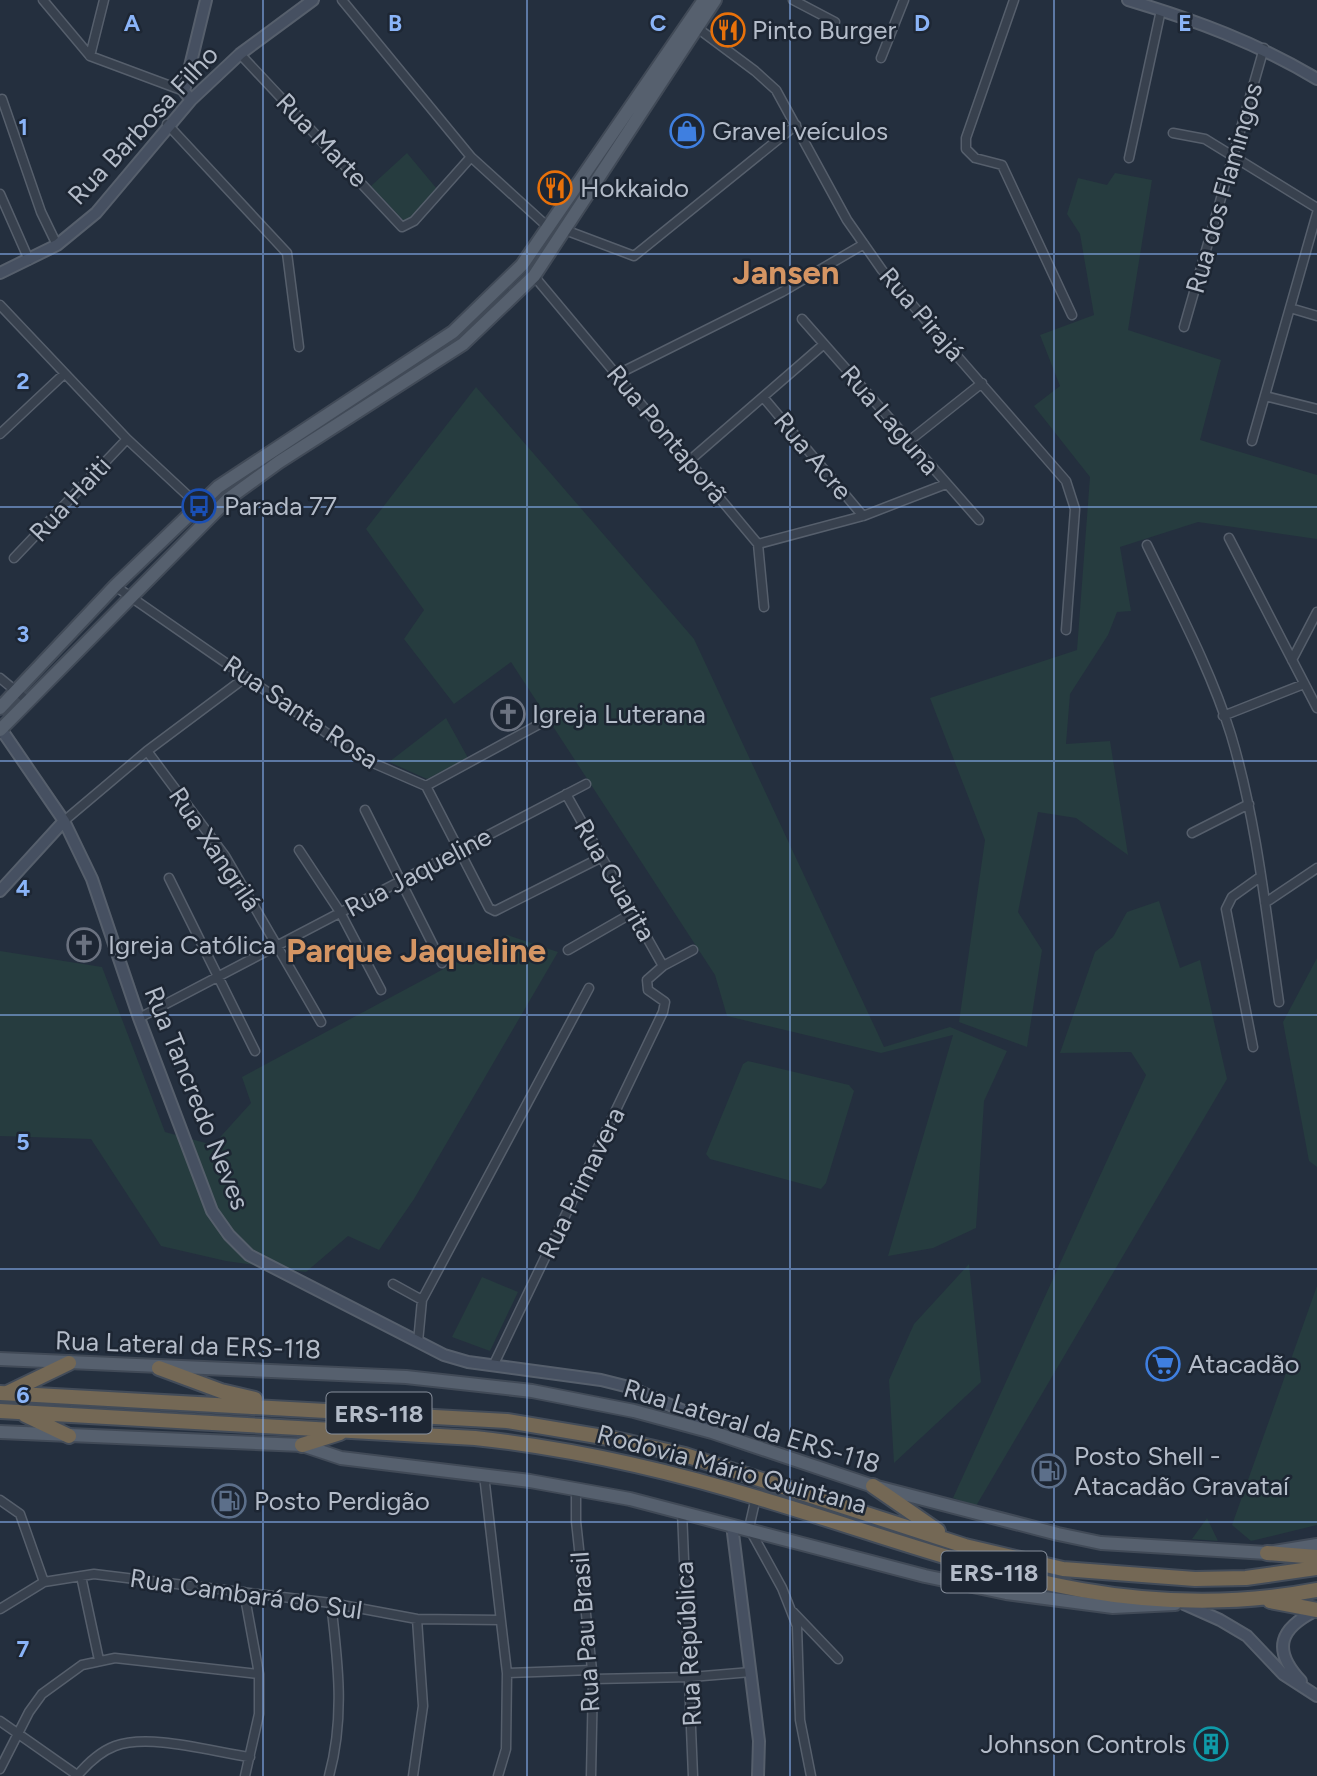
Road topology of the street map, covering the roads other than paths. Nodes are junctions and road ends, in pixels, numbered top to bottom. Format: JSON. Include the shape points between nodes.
{"nodes":[{"id":1,"x":43,"y":0,"type":"edge"},
{"id":2,"x":104,"y":0,"type":"edge"},
{"id":3,"x":206,"y":0,"type":"edge"},
{"id":4,"x":313,"y":0,"type":"edge"},
{"id":5,"x":342,"y":0,"type":"edge"},
{"id":6,"x":704,"y":0,"type":"edge"},
{"id":7,"x":715,"y":0,"type":"edge"},
{"id":8,"x":793,"y":0,"type":"edge"},
{"id":9,"x":904,"y":0,"type":"edge"},
{"id":10,"x":1014,"y":0,"type":"edge"},
{"id":11,"x":1128,"y":0,"type":"edge"},
{"id":12,"x":1161,"y":10,"type":"junction"},
{"id":13,"x":835,"y":22,"type":"dead end"},
{"id":14,"x":696,"y":27,"type":"junction"},
{"id":15,"x":1264,"y":48,"type":"junction"},
{"id":16,"x":240,"y":54,"type":"junction"},
{"id":17,"x":90,"y":56,"type":"junction"},
{"id":18,"x":881,"y":58,"type":"dead end"},
{"id":19,"x":1317,"y":79,"type":"edge"},
{"id":20,"x":188,"y":95,"type":"junction"},
{"id":21,"x":2,"y":99,"type":"edge"},
{"id":22,"x":167,"y":124,"type":"junction"},
{"id":23,"x":796,"y":125,"type":"junction"},
{"id":24,"x":1173,"y":132,"type":"dead end"},
{"id":25,"x":1234,"y":155,"type":"junction"},
{"id":26,"x":471,"y":157,"type":"junction"},
{"id":27,"x":1129,"y":158,"type":"dead end"},
{"id":28,"x":0,"y":194,"type":"edge"},
{"id":29,"x":1317,"y":211,"type":"edge"},
{"id":30,"x":549,"y":228,"type":"junction"},
{"id":31,"x":565,"y":230,"type":"junction"},
{"id":32,"x":864,"y":244,"type":"junction"},
{"id":33,"x":57,"y":245,"type":"junction"},
{"id":34,"x":29,"y":260,"type":"junction"},
{"id":35,"x":0,"y":273,"type":"edge"},
{"id":36,"x":534,"y":276,"type":"junction"},
{"id":37,"x":0,"y":305,"type":"edge"},
{"id":38,"x":1290,"y":307,"type":"junction"},
{"id":39,"x":1072,"y":314,"type":"dead end"},
{"id":40,"x":1317,"y":316,"type":"edge"},
{"id":41,"x":802,"y":319,"type":"dead end"},
{"id":42,"x":1184,"y":327,"type":"dead end"},
{"id":43,"x":824,"y":344,"type":"junction"},
{"id":44,"x":299,"y":347,"type":"dead end"},
{"id":45,"x":64,"y":374,"type":"junction"},
{"id":46,"x":618,"y":374,"type":"junction"},
{"id":47,"x":982,"y":383,"type":"junction"},
{"id":48,"x":1265,"y":396,"type":"junction"},
{"id":49,"x":763,"y":397,"type":"junction"},
{"id":50,"x":1317,"y":409,"type":"edge"},
{"id":51,"x":0,"y":434,"type":"edge"},
{"id":52,"x":127,"y":439,"type":"junction"},
{"id":53,"x":909,"y":441,"type":"junction"},
{"id":54,"x":1252,"y":442,"type":"dead end"},
{"id":55,"x":689,"y":461,"type":"junction"},
{"id":56,"x":946,"y":484,"type":"junction"},
{"id":57,"x":198,"y":506,"type":"junction"},
{"id":58,"x":863,"y":516,"type":"junction"},
{"id":59,"x":979,"y":520,"type":"dead end"},
{"id":60,"x":1229,"y":538,"type":"dead end"},
{"id":61,"x":758,"y":544,"type":"junction"},
{"id":62,"x":1147,"y":545,"type":"dead end"},
{"id":63,"x":14,"y":558,"type":"dead end"},
{"id":64,"x":115,"y":586,"type":"junction"},
{"id":65,"x":131,"y":596,"type":"junction"},
{"id":66,"x":764,"y":607,"type":"dead end"},
{"id":67,"x":1317,"y":612,"type":"edge"},
{"id":68,"x":1066,"y":630,"type":"dead end"},
{"id":69,"x":1292,"y":660,"type":"junction"},
{"id":70,"x":246,"y":677,"type":"junction"},
{"id":71,"x":0,"y":678,"type":"edge"},
{"id":72,"x":1304,"y":684,"type":"junction"},
{"id":73,"x":15,"y":691,"type":"junction"},
{"id":74,"x":28,"y":701,"type":"junction"},
{"id":75,"x":0,"y":708,"type":"edge"},
{"id":76,"x":1317,"y":709,"type":"edge"},
{"id":77,"x":1223,"y":716,"type":"junction"},
{"id":78,"x":545,"y":721,"type":"dead end"},
{"id":79,"x":0,"y":729,"type":"edge"},
{"id":80,"x":147,"y":751,"type":"junction"},
{"id":81,"x":586,"y":783,"type":"dead end"},
{"id":82,"x":426,"y":786,"type":"junction"},
{"id":83,"x":566,"y":794,"type":"junction"},
{"id":84,"x":1249,"y":804,"type":"junction"},
{"id":85,"x":365,"y":810,"type":"dead end"},
{"id":86,"x":64,"y":821,"type":"junction"},
{"id":87,"x":1192,"y":833,"type":"dead end"},
{"id":88,"x":461,"y":849,"type":"junction"},
{"id":89,"x":299,"y":850,"type":"dead end"},
{"id":90,"x":602,"y":857,"type":"junction"},
{"id":91,"x":1317,"y":868,"type":"edge"},
{"id":92,"x":1260,"y":877,"type":"junction"},
{"id":93,"x":169,"y":878,"type":"dead end"},
{"id":94,"x":401,"y":881,"type":"junction"},
{"id":95,"x":0,"y":891,"type":"edge"},
{"id":96,"x":1265,"y":903,"type":"junction"},
{"id":97,"x":340,"y":912,"type":"junction"},
{"id":98,"x":634,"y":912,"type":"junction"},
{"id":99,"x":278,"y":945,"type":"junction"},
{"id":100,"x":568,"y":950,"type":"dead end"},
{"id":101,"x":693,"y":950,"type":"dead end"},
{"id":102,"x":442,"y":963,"type":"dead end"},
{"id":103,"x":663,"y":966,"type":"junction"},
{"id":104,"x":218,"y":976,"type":"junction"},
{"id":105,"x":589,"y":988,"type":"dead end"},
{"id":106,"x":382,"y":990,"type":"dead end"},
{"id":107,"x":1279,"y":1002,"type":"dead end"},
{"id":108,"x":139,"y":1018,"type":"junction"},
{"id":109,"x":321,"y":1022,"type":"dead end"},
{"id":110,"x":1253,"y":1047,"type":"dead end"},
{"id":111,"x":255,"y":1051,"type":"dead end"},
{"id":112,"x":393,"y":1284,"type":"dead end"},
{"id":113,"x":422,"y":1300,"type":"junction"},
{"id":114,"x":418,"y":1342,"type":"junction"},
{"id":115,"x":0,"y":1359,"type":"edge"},
{"id":116,"x":69,"y":1363,"type":"junction"},
{"id":117,"x":495,"y":1364,"type":"junction"},
{"id":118,"x":159,"y":1368,"type":"junction"},
{"id":119,"x":635,"y":1390,"type":"junction"},
{"id":120,"x":3,"y":1393,"type":"edge"},
{"id":121,"x":290,"y":1408,"type":"junction"},
{"id":122,"x":0,"y":1411,"type":"edge"},
{"id":123,"x":634,"y":1411,"type":"junction"},
{"id":124,"x":17,"y":1412,"type":"junction"},
{"id":125,"x":348,"y":1430,"type":"junction"},
{"id":126,"x":0,"y":1432,"type":"edge"},
{"id":127,"x":712,"y":1432,"type":"junction"},
{"id":128,"x":69,"y":1436,"type":"junction"},
{"id":129,"x":302,"y":1445,"type":"junction"},
{"id":130,"x":484,"y":1475,"type":"junction"},
{"id":131,"x":873,"y":1486,"type":"junction"},
{"id":132,"x":576,"y":1489,"type":"junction"},
{"id":133,"x":756,"y":1497,"type":"junction"},
{"id":134,"x":0,"y":1500,"type":"edge"},
{"id":135,"x":682,"y":1511,"type":"junction"},
{"id":136,"x":732,"y":1525,"type":"junction"},
{"id":137,"x":749,"y":1528,"type":"junction"},
{"id":138,"x":954,"y":1542,"type":"junction"},
{"id":139,"x":1317,"y":1545,"type":"edge"},
{"id":140,"x":1267,"y":1553,"type":"junction"},
{"id":141,"x":1317,"y":1557,"type":"edge"},
{"id":142,"x":1317,"y":1568,"type":"edge"},
{"id":143,"x":81,"y":1576,"type":"junction"},
{"id":144,"x":44,"y":1582,"type":"junction"},
{"id":145,"x":1317,"y":1590,"type":"edge"},
{"id":146,"x":244,"y":1592,"type":"junction"},
{"id":147,"x":1258,"y":1599,"type":"junction"},
{"id":148,"x":331,"y":1603,"type":"junction"},
{"id":149,"x":1182,"y":1603,"type":"junction"},
{"id":150,"x":0,"y":1609,"type":"edge"},
{"id":151,"x":1317,"y":1610,"type":"edge"},
{"id":152,"x":793,"y":1612,"type":"junction"},
{"id":153,"x":417,"y":1619,"type":"junction"},
{"id":154,"x":500,"y":1620,"type":"junction"},
{"id":155,"x":838,"y":1659,"type":"dead end"},
{"id":156,"x":99,"y":1660,"type":"junction"},
{"id":157,"x":751,"y":1672,"type":"junction"},
{"id":158,"x":507,"y":1673,"type":"junction"},
{"id":159,"x":259,"y":1674,"type":"junction"},
{"id":160,"x":593,"y":1674,"type":"junction"},
{"id":161,"x":691,"y":1677,"type":"junction"},
{"id":162,"x":1315,"y":1694,"type":"edge"},
{"id":163,"x":0,"y":1721,"type":"edge"},
{"id":164,"x":17,"y":1732,"type":"junction"},
{"id":165,"x":250,"y":1757,"type":"junction"},
{"id":166,"x":0,"y":1769,"type":"edge"},
{"id":167,"x":77,"y":1776,"type":"edge"},
{"id":168,"x":246,"y":1776,"type":"edge"},
{"id":169,"x":329,"y":1776,"type":"edge"},
{"id":170,"x":413,"y":1776,"type":"edge"},
{"id":171,"x":498,"y":1776,"type":"edge"},
{"id":172,"x":591,"y":1776,"type":"edge"},
{"id":173,"x":693,"y":1776,"type":"edge"},
{"id":174,"x":758,"y":1776,"type":"edge"},
{"id":175,"x":811,"y":1776,"type":"edge"}],
"edges":[{"from":1,"to":17,"type":"street"},
{"from":2,"to":17,"type":"street"},
{"from":3,"to":20,"type":"main road"},
{"from":4,"to":16,"type":"main road","name":"Rua Barbosa Filho"},
{"from":5,"to":26,"type":"street"},
{"from":6,"to":30,"type":"main road"},
{"from":7,"to":14,"type":"main road"},
{"from":8,"to":13,"type":"street"},
{"from":9,"to":18,"type":"street"},
{"from":10,"to":39,"type":"street","via":[[966,149],[975,158],[1002,164]]},
{"from":11,"to":12,"type":"main road"},
{"from":12,"to":15,"type":"main road"},
{"from":12,"to":27,"type":"street"},
{"from":14,"to":23,"type":"street","name":"Rua Pirajá","via":[[776,90]]},
{"from":14,"to":31,"type":"main road"},
{"from":15,"to":19,"type":"main road"},
{"from":15,"to":25,"type":"street","name":"Rua dos Flamingos"},
{"from":16,"to":20,"type":"main road","name":"Rua Barbosa Filho"},
{"from":16,"to":26,"type":"street","name":"Rua Marte","via":[[402,227],[414,221]]},
{"from":17,"to":20,"type":"street"},
{"from":20,"to":22,"type":"main road","name":"Rua Barbosa Filho"},
{"from":21,"to":33,"type":"street"},
{"from":22,"to":33,"type":"main road","name":"Rua Barbosa Filho","via":[[96,213]]},
{"from":22,"to":44,"type":"street","via":[[287,253]]},
{"from":23,"to":31,"type":"street","via":[[634,256]]},
{"from":23,"to":32,"type":"street","name":"Rua Pirajá","via":[[846,220]]},
{"from":24,"to":25,"type":"street","via":[[1205,139]]},
{"from":25,"to":29,"type":"street"},
{"from":25,"to":42,"type":"street","name":"Rua dos Flamingos"},
{"from":26,"to":30,"type":"street"},
{"from":28,"to":34,"type":"street"},
{"from":29,"to":38,"type":"street"},
{"from":30,"to":57,"type":"main road","via":[[522,265],[453,332],[271,450]]},
{"from":31,"to":36,"type":"main road"},
{"from":32,"to":46,"type":"street","via":[[782,292]]},
{"from":32,"to":47,"type":"street","name":"Rua Pirajá"},
{"from":33,"to":34,"type":"main road","name":"Rua Barbosa Filho"},
{"from":34,"to":35,"type":"main road","name":"Rua Barbosa Filho"},
{"from":36,"to":46,"type":"street","name":"Rua Pontaporã"},
{"from":36,"to":65,"type":"main road","via":[[463,344],[228,499]]},
{"from":37,"to":45,"type":"street"},
{"from":38,"to":40,"type":"street"},
{"from":38,"to":48,"type":"street"},
{"from":41,"to":43,"type":"street","name":"Rua Laguna"},
{"from":43,"to":49,"type":"street"},
{"from":43,"to":53,"type":"street","name":"Rua Laguna"},
{"from":45,"to":51,"type":"street"},
{"from":45,"to":52,"type":"street"},
{"from":46,"to":55,"type":"street","name":"Rua Pontaporã"},
{"from":47,"to":53,"type":"street"},
{"from":47,"to":68,"type":"street","name":"Rua Pirajá","via":[[1066,481],[1075,509]]},
{"from":48,"to":50,"type":"street"},
{"from":48,"to":54,"type":"street"},
{"from":49,"to":55,"type":"street"},
{"from":49,"to":58,"type":"street","name":"Rua Acre"},
{"from":52,"to":57,"type":"street"},
{"from":52,"to":63,"type":"street","name":"Rua Haiti"},
{"from":53,"to":56,"type":"street","name":"Rua Laguna"},
{"from":55,"to":61,"type":"street","name":"Rua Pontaporã"},
{"from":56,"to":58,"type":"street"},
{"from":56,"to":59,"type":"street","name":"Rua Laguna"},
{"from":57,"to":64,"type":"main road"},
{"from":58,"to":61,"type":"street"},
{"from":60,"to":69,"type":"street"},
{"from":61,"to":66,"type":"street"},
{"from":62,"to":77,"type":"street"},
{"from":64,"to":65,"type":"street","name":"Rua Santa Rosa"},
{"from":64,"to":73,"type":"main road"},
{"from":65,"to":70,"type":"street","name":"Rua Santa Rosa"},
{"from":65,"to":74,"type":"main road"},
{"from":67,"to":69,"type":"street"},
{"from":69,"to":72,"type":"street"},
{"from":70,"to":80,"type":"street"},
{"from":70,"to":82,"type":"street","name":"Rua Santa Rosa","via":[[364,759]]},
{"from":71,"to":73,"type":"street"},
{"from":72,"to":76,"type":"street"},
{"from":72,"to":77,"type":"street"},
{"from":73,"to":74,"type":"street"},
{"from":73,"to":75,"type":"main road"},
{"from":74,"to":79,"type":"main road"},
{"from":77,"to":84,"type":"street"},
{"from":78,"to":82,"type":"street"},
{"from":79,"to":86,"type":"main road","name":"Rua Tancredo Neves"},
{"from":80,"to":86,"type":"street"},
{"from":80,"to":99,"type":"street","name":"Rua Xangrilá","via":[[225,856]]},
{"from":81,"to":83,"type":"street","name":"Rua Jaqueline"},
{"from":82,"to":88,"type":"street"},
{"from":83,"to":88,"type":"street","name":"Rua Jaqueline"},
{"from":83,"to":90,"type":"street","name":"Rua Guarita"},
{"from":84,"to":87,"type":"street"},
{"from":84,"to":92,"type":"street"},
{"from":85,"to":94,"type":"street"},
{"from":86,"to":95,"type":"main road"},
{"from":86,"to":108,"type":"main road","name":"Rua Tancredo Neves","via":[[92,878]]},
{"from":88,"to":90,"type":"street","via":[[489,908],[495,911]]},
{"from":88,"to":94,"type":"street","name":"Rua Jaqueline"},
{"from":89,"to":97,"type":"street"},
{"from":90,"to":98,"type":"street","name":"Rua Guarita"},
{"from":91,"to":96,"type":"street"},
{"from":92,"to":96,"type":"street"},
{"from":92,"to":110,"type":"street","via":[[1232,897],[1226,909]]},
{"from":93,"to":104,"type":"street"},
{"from":94,"to":97,"type":"street","name":"Rua Jaqueline"},
{"from":94,"to":102,"type":"street"},
{"from":96,"to":107,"type":"street"},
{"from":97,"to":99,"type":"street","name":"Rua Jaqueline"},
{"from":97,"to":106,"type":"street"},
{"from":98,"to":100,"type":"street"},
{"from":98,"to":103,"type":"street","name":"Rua Guarita"},
{"from":99,"to":104,"type":"street","name":"Rua Jaqueline"},
{"from":99,"to":109,"type":"street","name":"Rua Xangrilá"},
{"from":101,"to":103,"type":"street"},
{"from":103,"to":117,"type":"street","name":"Rua Primavera","via":[[645,984],[665,1002]]},
{"from":104,"to":108,"type":"street","name":"Rua Jaqueline"},
{"from":104,"to":111,"type":"street"},
{"from":105,"to":113,"type":"street"},
{"from":108,"to":114,"type":"main road","name":"Rua Tancredo Neves","via":[[212,1211],[229,1236],[248,1255]]},
{"from":112,"to":113,"type":"street"},
{"from":113,"to":114,"type":"street"},
{"from":114,"to":117,"type":"main road","name":"Rua Tancredo Neves","via":[[444,1354]]},
{"from":115,"to":116,"type":"main road","name":"Rua Lateral da ERS-118"},
{"from":116,"to":118,"type":"main road","name":"Rua Lateral da ERS-118"},
{"from":116,"to":120,"type":"highway"},
{"from":117,"to":119,"type":"main road","name":"Rua Tancredo Neves","via":[[601,1380]]},
{"from":118,"to":121,"type":"highway","via":[[220,1391]]},
{"from":118,"to":123,"type":"main road","name":"Rua Lateral da ERS-118","via":[[470,1382]]},
{"from":119,"to":123,"type":"main road"},
{"from":119,"to":127,"type":"main road","name":"Rua Tancredo Neves","via":[[695,1416]]},
{"from":120,"to":121,"type":"highway","name":"Rodovia Mário Quintana","number":"ERS-118"},
{"from":121,"to":138,"type":"highway","name":"Rodovia Mário Quintana","number":"ERS-118","via":[[462,1417],[615,1439],[720,1466]]},
{"from":122,"to":124,"type":"highway","name":"Rodovia Mário Quintana","number":"ERS-118"},
{"from":123,"to":127,"type":"main road","name":"Rua Lateral da ERS-118"},
{"from":124,"to":125,"type":"highway","name":"Rodovia Mário Quintana","number":"ERS-118"},
{"from":124,"to":128,"type":"highway"},
{"from":125,"to":129,"type":"highway"},
{"from":125,"to":133,"type":"highway","name":"Rodovia Mário Quintana","number":"ERS-118","via":[[546,1446],[664,1471]]},
{"from":126,"to":128,"type":"main road"},
{"from":127,"to":131,"type":"main road","name":"Rua Lateral da ERS-118"},
{"from":128,"to":129,"type":"main road"},
{"from":129,"to":130,"type":"main road","via":[[341,1458]]},
{"from":130,"to":132,"type":"main road"},
{"from":130,"to":154,"type":"street"},
{"from":131,"to":138,"type":"highway"},
{"from":131,"to":140,"type":"main road","name":"Rua Lateral da ERS-118","via":[[1101,1543]]},
{"from":132,"to":135,"type":"main road"},
{"from":132,"to":160,"type":"street","name":"Rua Pau Brasil"},
{"from":133,"to":137,"type":"street"},
{"from":133,"to":149,"type":"highway","name":"Rodovia Mário Quintana","number":"ERS-118","via":[[1005,1576]]},
{"from":134,"to":144,"type":"street","via":[[20,1514]]},
{"from":135,"to":136,"type":"main road"},
{"from":135,"to":161,"type":"street","name":"Rua República"},
{"from":136,"to":137,"type":"main road"},
{"from":136,"to":157,"type":"main road"},
{"from":137,"to":149,"type":"main road","via":[[1006,1593],[1113,1607]]},
{"from":137,"to":152,"type":"street"},
{"from":138,"to":142,"type":"highway","name":"Rodovia Mário Quintana","number":"ERS-118","via":[[1063,1569],[1153,1578],[1246,1578]]},
{"from":139,"to":140,"type":"main road","name":"Rua Lateral da ERS-118"},
{"from":140,"to":141,"type":"highway"},
{"from":143,"to":144,"type":"street","name":"Rua Cambará do Sul"},
{"from":143,"to":146,"type":"street","name":"Rua Cambará do Sul","via":[[107,1575]]},
{"from":143,"to":156,"type":"street"},
{"from":144,"to":150,"type":"street","name":"Rua Cambará do Sul"},
{"from":145,"to":147,"type":"highway","name":"Rodovia Mário Quintana","number":"ERS-118"},
{"from":146,"to":148,"type":"street","name":"Rua Cambará do Sul"},
{"from":146,"to":159,"type":"street"},
{"from":147,"to":149,"type":"highway","name":"Rodovia Mário Quintana","number":"ERS-118"},
{"from":147,"to":151,"type":"highway"},
{"from":148,"to":153,"type":"street","name":"Rua Cambará do Sul"},
{"from":148,"to":169,"type":"street","via":[[341,1685],[336,1752]]},
{"from":149,"to":162,"type":"main road","via":[[1247,1636],[1283,1674]]},
{"from":151,"to":162,"type":"main road","via":[[1287,1632],[1282,1650],[1286,1662]]},
{"from":152,"to":155,"type":"street"},
{"from":152,"to":175,"type":"street","via":[[799,1639],[800,1720]]},
{"from":153,"to":154,"type":"street","name":"Rua Cambará do Sul"},
{"from":153,"to":170,"type":"street","via":[[423,1706]]},
{"from":154,"to":158,"type":"street"},
{"from":156,"to":159,"type":"street","via":[[129,1659]]},
{"from":156,"to":164,"type":"street","via":[[74,1670],[42,1694]]},
{"from":157,"to":161,"type":"street"},
{"from":157,"to":174,"type":"main road"},
{"from":158,"to":160,"type":"street"},
{"from":158,"to":171,"type":"street","via":[[506,1749]]},
{"from":159,"to":165,"type":"street","via":[[259,1714]]},
{"from":160,"to":161,"type":"street"},
{"from":160,"to":172,"type":"street","name":"Rua Pau Brasil"},
{"from":161,"to":173,"type":"street","name":"Rua República"},
{"from":163,"to":164,"type":"street"},
{"from":164,"to":166,"type":"street"},
{"from":164,"to":167,"type":"street"},
{"from":165,"to":167,"type":"street","via":[[130,1742],[99,1754]]},
{"from":165,"to":168,"type":"street"}]}
